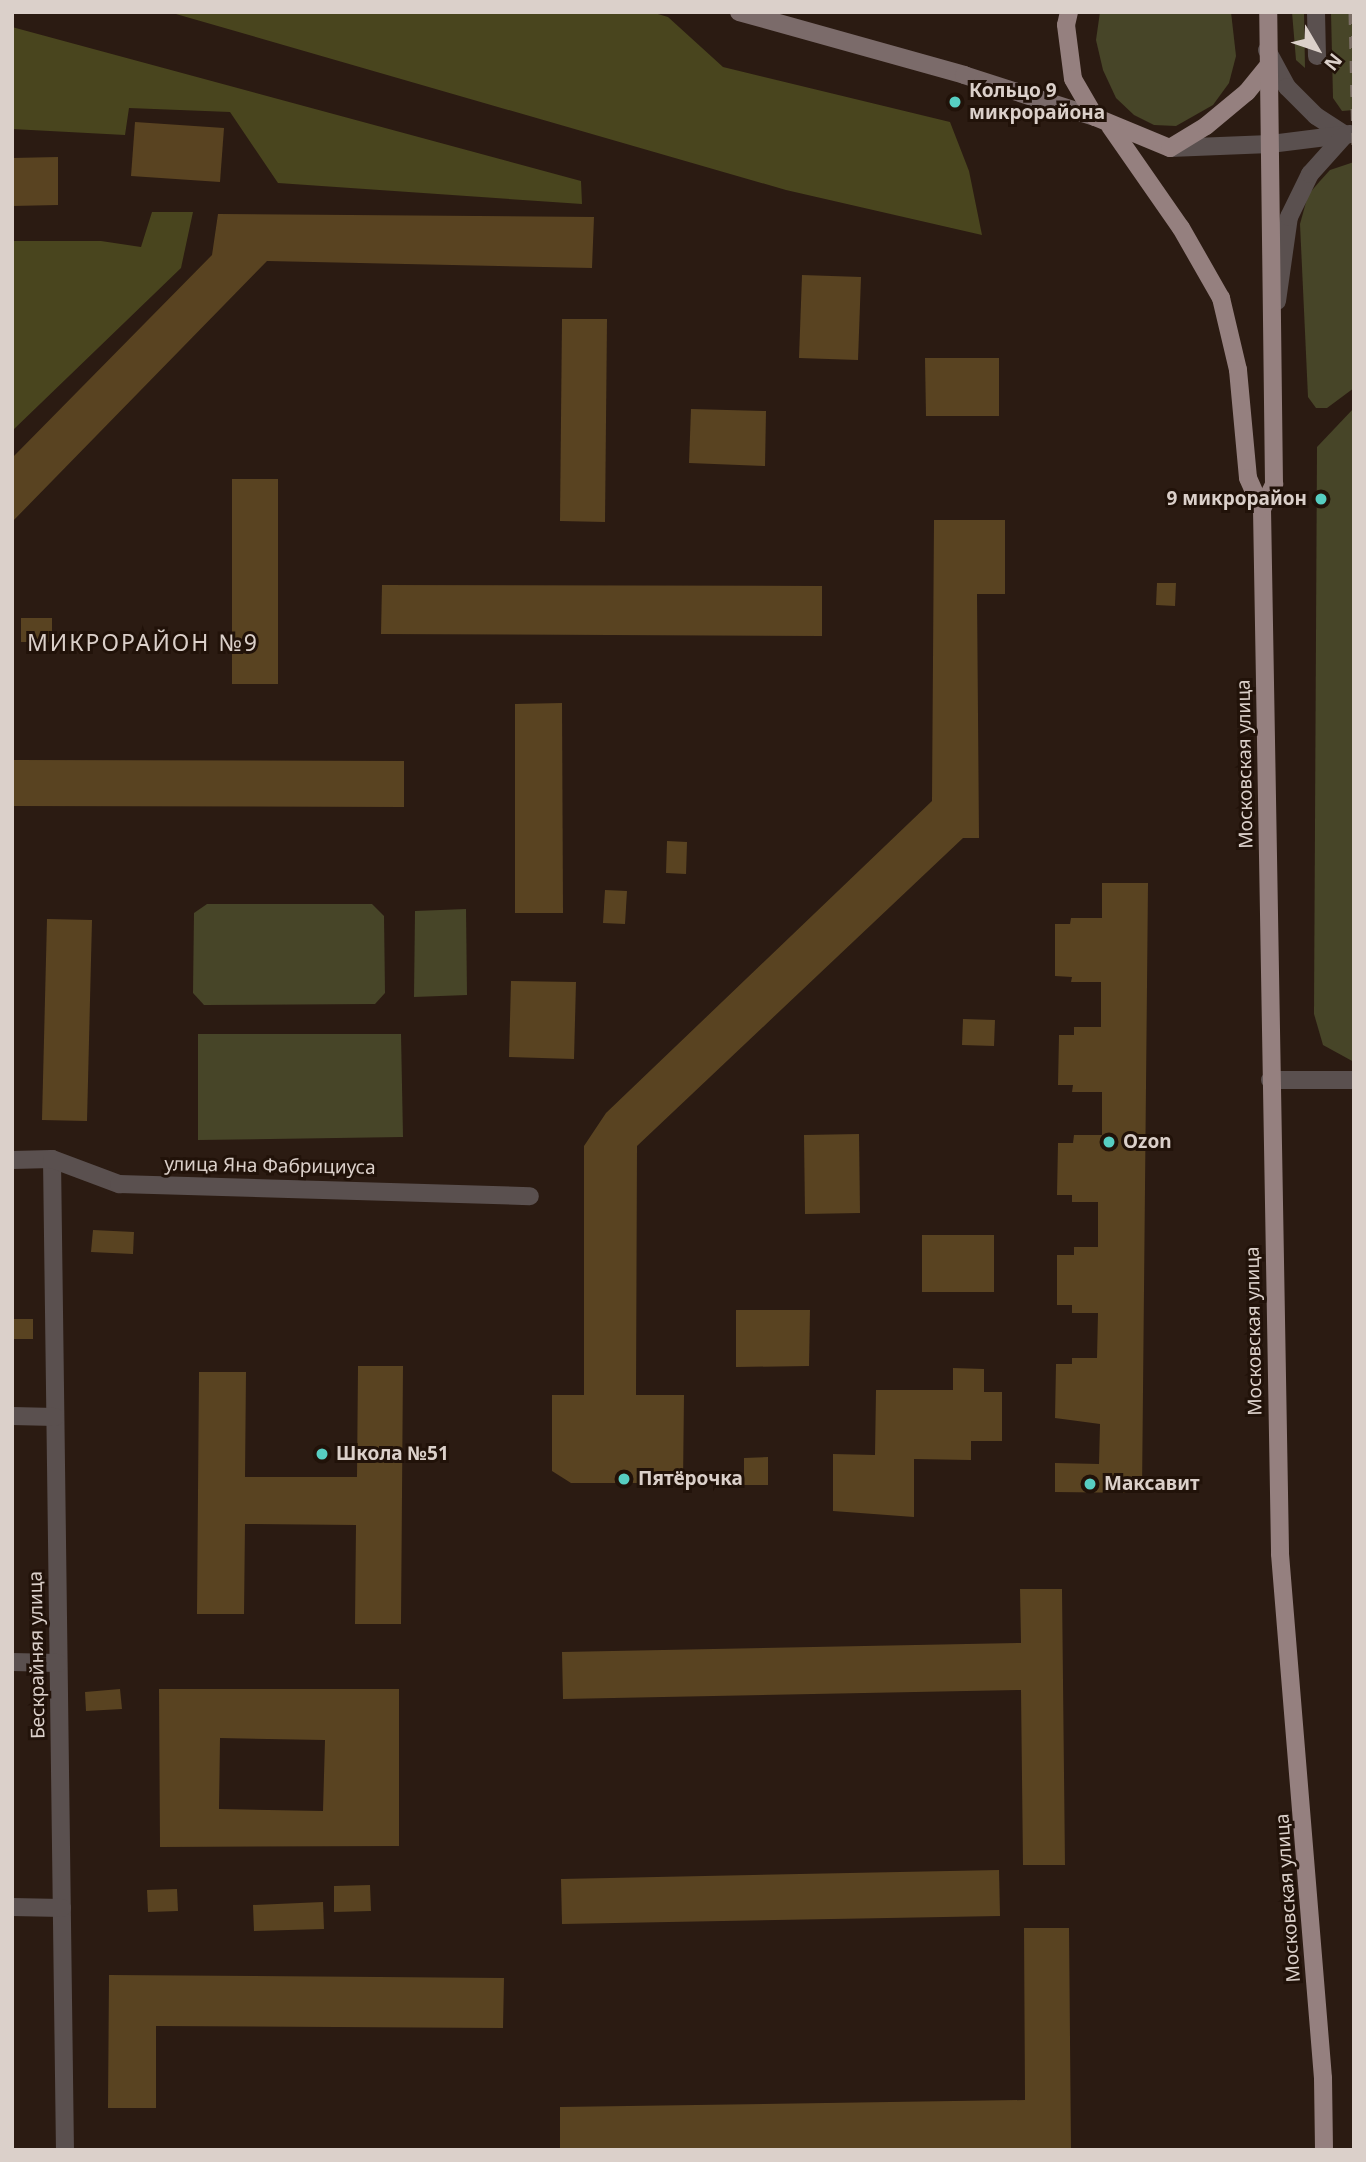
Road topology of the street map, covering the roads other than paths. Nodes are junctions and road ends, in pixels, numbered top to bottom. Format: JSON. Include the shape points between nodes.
{"nodes":[{"id":1,"x":739,"y":12,"type":"edge"},
{"id":2,"x":1069,"y":12,"type":"edge"},
{"id":3,"x":1268,"y":12,"type":"edge"},
{"id":4,"x":1316,"y":12,"type":"edge"},
{"id":5,"x":1317,"y":55,"type":"dead end"},
{"id":6,"x":1268,"y":58,"type":"junction"},
{"id":7,"x":1102,"y":122,"type":"junction"},
{"id":8,"x":1349,"y":134,"type":"edge"},
{"id":9,"x":1270,"y":144,"type":"junction"},
{"id":10,"x":1170,"y":148,"type":"junction"},
{"id":11,"x":1272,"y":334,"type":"junction"},
{"id":12,"x":1262,"y":509,"type":"junction"},
{"id":13,"x":1270,"y":1080,"type":"junction"},
{"id":14,"x":1354,"y":1080,"type":"edge"},
{"id":15,"x":12,"y":1160,"type":"edge"},
{"id":16,"x":52,"y":1160,"type":"junction"},
{"id":17,"x":530,"y":1196,"type":"dead end"},
{"id":18,"x":12,"y":1416,"type":"edge"},
{"id":19,"x":55,"y":1417,"type":"junction"},
{"id":20,"x":12,"y":1662,"type":"edge"},
{"id":21,"x":58,"y":1663,"type":"junction"},
{"id":22,"x":12,"y":1907,"type":"edge"},
{"id":23,"x":62,"y":1908,"type":"junction"},
{"id":24,"x":65,"y":2150,"type":"edge"},
{"id":25,"x":1324,"y":2150,"type":"edge"}],
"edges":[{"from":1,"to":7,"type":"main road","via":[[964,75]]},
{"from":2,"to":7,"type":"main road","name":"Московская улица","via":[[1066,25],[1073,79]]},
{"from":3,"to":6,"type":"main road","name":"Московская улица"},
{"from":4,"to":5,"type":"street"},
{"from":6,"to":8,"type":"street","via":[[1287,88],[1316,116]]},
{"from":6,"to":9,"type":"main road","name":"Московская улица"},
{"from":6,"to":10,"type":"main road","via":[[1247,92]]},
{"from":7,"to":10,"type":"main road"},
{"from":7,"to":12,"type":"main road","name":"Московская улица","via":[[1181,228],[1222,298],[1238,370],[1248,478]]},
{"from":8,"to":9,"type":"street"},
{"from":8,"to":11,"type":"street","via":[[1310,174],[1289,217]]},
{"from":9,"to":10,"type":"street"},
{"from":9,"to":11,"type":"main road","name":"Московская улица"},
{"from":11,"to":12,"type":"main road","name":"Московская улица","via":[[1274,484]]},
{"from":12,"to":13,"type":"main road","name":"Московская улица"},
{"from":13,"to":14,"type":"street"},
{"from":13,"to":25,"type":"main road","name":"Московская улица","via":[[1280,1554],[1323,2078]]},
{"from":15,"to":16,"type":"street","name":"улица Яна Фабрициуса"},
{"from":16,"to":17,"type":"street","name":"улица Яна Фабрициуса","via":[[119,1184]]},
{"from":16,"to":19,"type":"street","name":"Бескрайняя улица"},
{"from":18,"to":19,"type":"street"},
{"from":19,"to":21,"type":"street","name":"Бескрайняя улица"},
{"from":20,"to":21,"type":"street"},
{"from":21,"to":23,"type":"street","name":"Бескрайняя улица"},
{"from":22,"to":23,"type":"street"},
{"from":23,"to":24,"type":"street","name":"Бескрайняя улица"}]}
